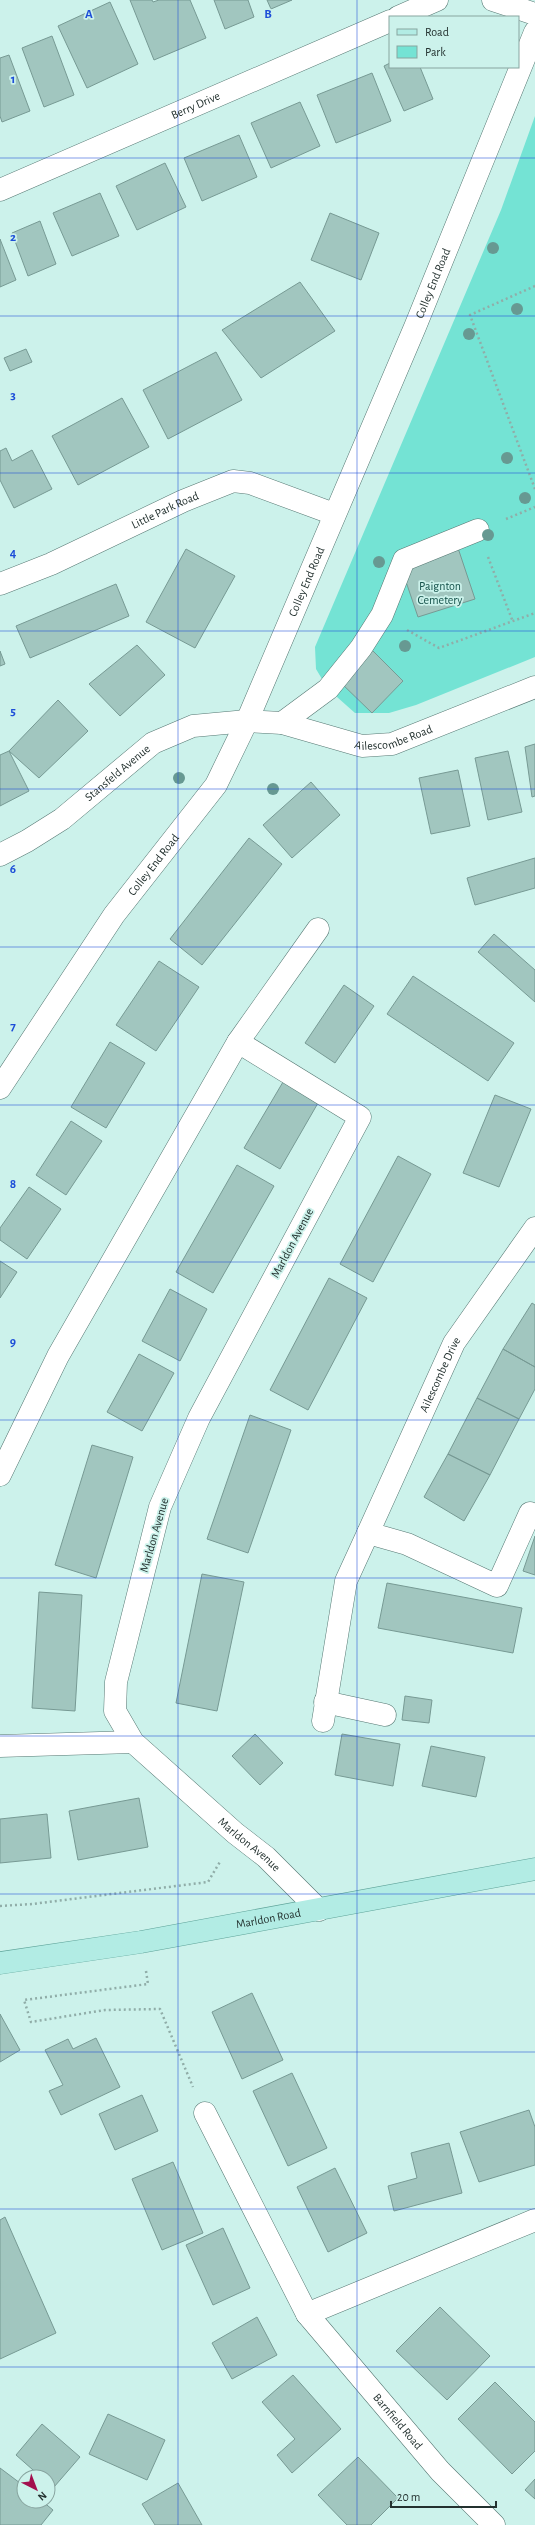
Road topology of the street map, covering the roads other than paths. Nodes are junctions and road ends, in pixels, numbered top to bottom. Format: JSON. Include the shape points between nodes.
{"nodes":[{"id":1,"x":437,"y":0,"type":"edge"},
{"id":2,"x":493,"y":0,"type":"edge"},
{"id":3,"x":535,"y":14,"type":"edge"},
{"id":4,"x":400,"y":16,"type":"edge"},
{"id":5,"x":389,"y":20,"type":"edge"},
{"id":6,"x":535,"y":32,"type":"edge"},
{"id":7,"x":0,"y":190,"type":"edge"},
{"id":8,"x":334,"y":514,"type":"junction"},
{"id":9,"x":478,"y":530,"type":"road end"},
{"id":10,"x":0,"y":584,"type":"edge"},
{"id":11,"x":535,"y":687,"type":"edge"},
{"id":12,"x":247,"y":721,"type":"junction"},
{"id":13,"x":282,"y":723,"type":"junction"},
{"id":14,"x":0,"y":855,"type":"edge"},
{"id":15,"x":318,"y":929,"type":"dead end"},
{"id":16,"x":238,"y":1042,"type":"junction"},
{"id":17,"x":0,"y":1088,"type":"edge"},
{"id":18,"x":535,"y":1228,"type":"edge"},
{"id":19,"x":0,"y":1475,"type":"edge"},
{"id":20,"x":530,"y":1513,"type":"dead end"},
{"id":21,"x":368,"y":1533,"type":"junction"},
{"id":22,"x":385,"y":1715,"type":"dead end"},
{"id":23,"x":133,"y":1742,"type":"junction"},
{"id":24,"x":0,"y":1746,"type":"edge"},
{"id":25,"x":535,"y":1869,"type":"edge"},
{"id":26,"x":318,"y":1910,"type":"junction"},
{"id":27,"x":0,"y":1963,"type":"edge"},
{"id":28,"x":205,"y":2113,"type":"road end"},
{"id":29,"x":535,"y":2220,"type":"edge"},
{"id":30,"x":307,"y":2314,"type":"junction"},
{"id":31,"x":494,"y":2525,"type":"edge"}],
"edges":[{"from":1,"to":4,"type":"street"},
{"from":2,"to":3,"type":"street"},
{"from":5,"to":7,"type":"street","name":"Berry Drive"},
{"from":6,"to":8,"type":"street","name":"Colley End Road","via":[[415,327]]},
{"from":8,"to":10,"type":"street","name":"Little Park Road","via":[[250,482],[233,481],[183,501],[51,564]]},
{"from":8,"to":12,"type":"street","name":"Colley End Road"},
{"from":9,"to":13,"type":"street","via":[[404,560],[382,615],[361,648],[328,689]]},
{"from":11,"to":13,"type":"street","name":"Ailescombe Road","via":[[392,744],[362,746]]},
{"from":12,"to":13,"type":"street","name":"Ailescombe Road"},
{"from":12,"to":14,"type":"street","name":"Stansfeld Avenue","via":[[192,726],[153,743],[62,819]]},
{"from":12,"to":17,"type":"street","name":"Colley End Road","via":[[216,785],[114,915]]},
{"from":15,"to":16,"type":"street"},
{"from":16,"to":19,"type":"street","via":[[58,1356]]},
{"from":16,"to":23,"type":"street","name":"Marldon Avenue","via":[[360,1117],[199,1418],[160,1507],[116,1682],[115,1711]]},
{"from":18,"to":21,"type":"street","name":"Ailescombe Drive","via":[[454,1344]]},
{"from":20,"to":21,"type":"street","via":[[497,1586],[407,1544]]},
{"from":21,"to":22,"type":"street","name":"Ailescombe Drive","via":[[346,1581],[324,1712]]},
{"from":23,"to":24,"type":"street"},
{"from":23,"to":26,"type":"street","name":"Marldon Avenue","via":[[266,1858]]},
{"from":25,"to":26,"type":"main road","name":"Marldon Road"},
{"from":26,"to":27,"type":"main road","name":"Marldon Road"},
{"from":28,"to":30,"type":"street","name":"Barnfield Road"},
{"from":29,"to":30,"type":"street"},
{"from":30,"to":31,"type":"street","name":"Barnfield Road","via":[[440,2471]]}]}
